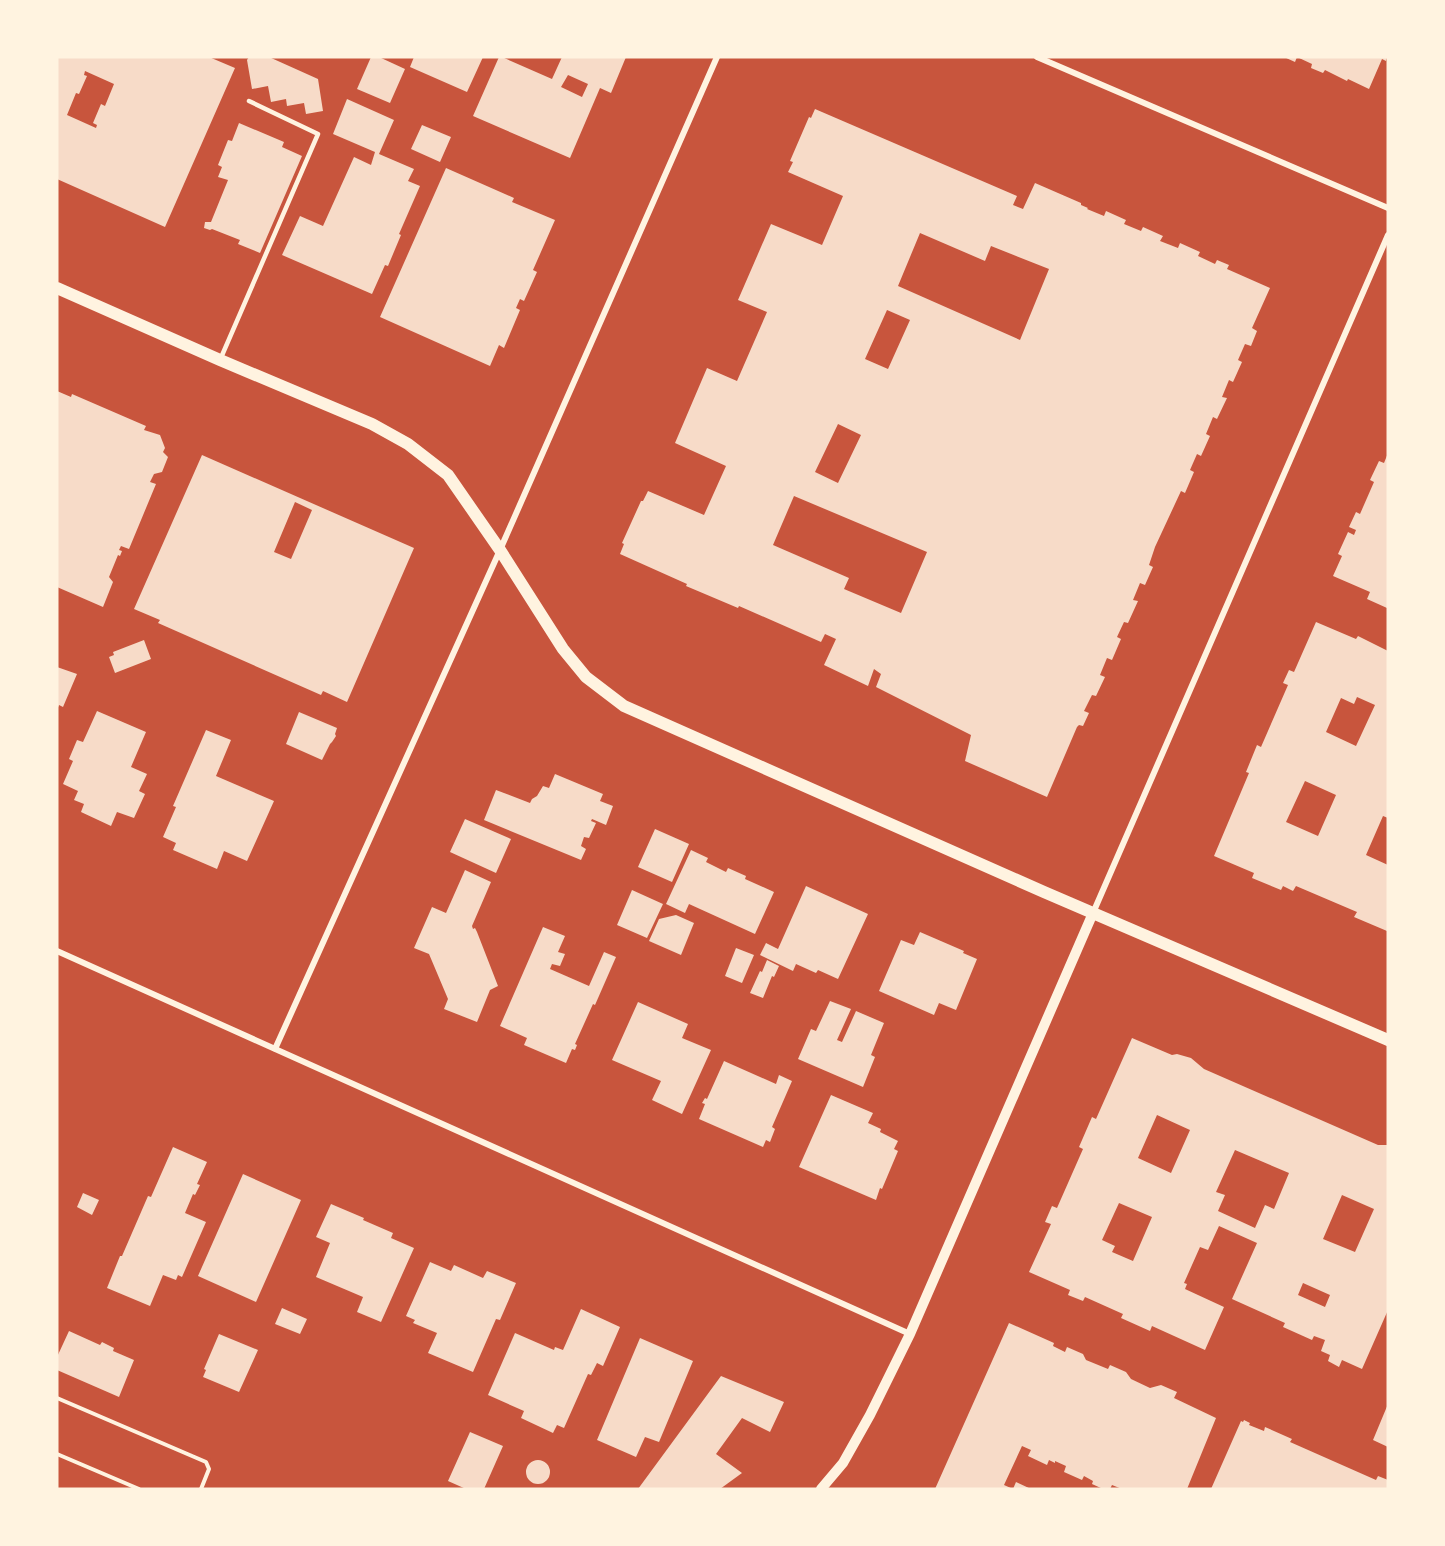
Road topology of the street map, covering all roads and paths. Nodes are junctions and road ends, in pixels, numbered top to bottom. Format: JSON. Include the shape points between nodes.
{"nodes":[{"id":1,"x":717,"y":57,"type":"edge"},
{"id":2,"x":1037,"y":57,"type":"edge"},
{"id":3,"x":249,"y":101,"type":"dead end"},
{"id":4,"x":1388,"y":208,"type":"edge"},
{"id":5,"x":1388,"y":236,"type":"edge"},
{"id":6,"x":57,"y":288,"type":"edge"},
{"id":7,"x":220,"y":360,"type":"junction"},
{"id":8,"x":500,"y":550,"type":"junction"},
{"id":9,"x":1093,"y":913,"type":"junction"},
{"id":10,"x":57,"y":951,"type":"edge"},
{"id":11,"x":1388,"y":1040,"type":"edge"},
{"id":12,"x":275,"y":1049,"type":"junction"},
{"id":13,"x":910,"y":1334,"type":"junction"},
{"id":14,"x":57,"y":1398,"type":"edge"},
{"id":15,"x":57,"y":1454,"type":"edge"},
{"id":16,"x":139,"y":1489,"type":"edge"},
{"id":17,"x":201,"y":1489,"type":"edge"},
{"id":18,"x":821,"y":1489,"type":"edge"}],
"edges":[{"from":1,"to":8,"type":"street"},
{"from":2,"to":4,"type":"street"},
{"from":3,"to":7,"type":"lane","via":[[318,134]]},
{"from":5,"to":9,"type":"street"},
{"from":6,"to":7,"type":"main road"},
{"from":7,"to":8,"type":"main road","via":[[372,424],[408,444],[448,475]]},
{"from":8,"to":9,"type":"main road","via":[[563,650],[586,677],[624,706]]},
{"from":8,"to":12,"type":"street"},
{"from":9,"to":11,"type":"main road"},
{"from":9,"to":13,"type":"street"},
{"from":10,"to":12,"type":"street"},
{"from":12,"to":13,"type":"street"},
{"from":13,"to":18,"type":"street","via":[[843,1463]]},
{"from":14,"to":17,"type":"path","via":[[206,1462],[209,1469]]},
{"from":15,"to":16,"type":"path"}]}
